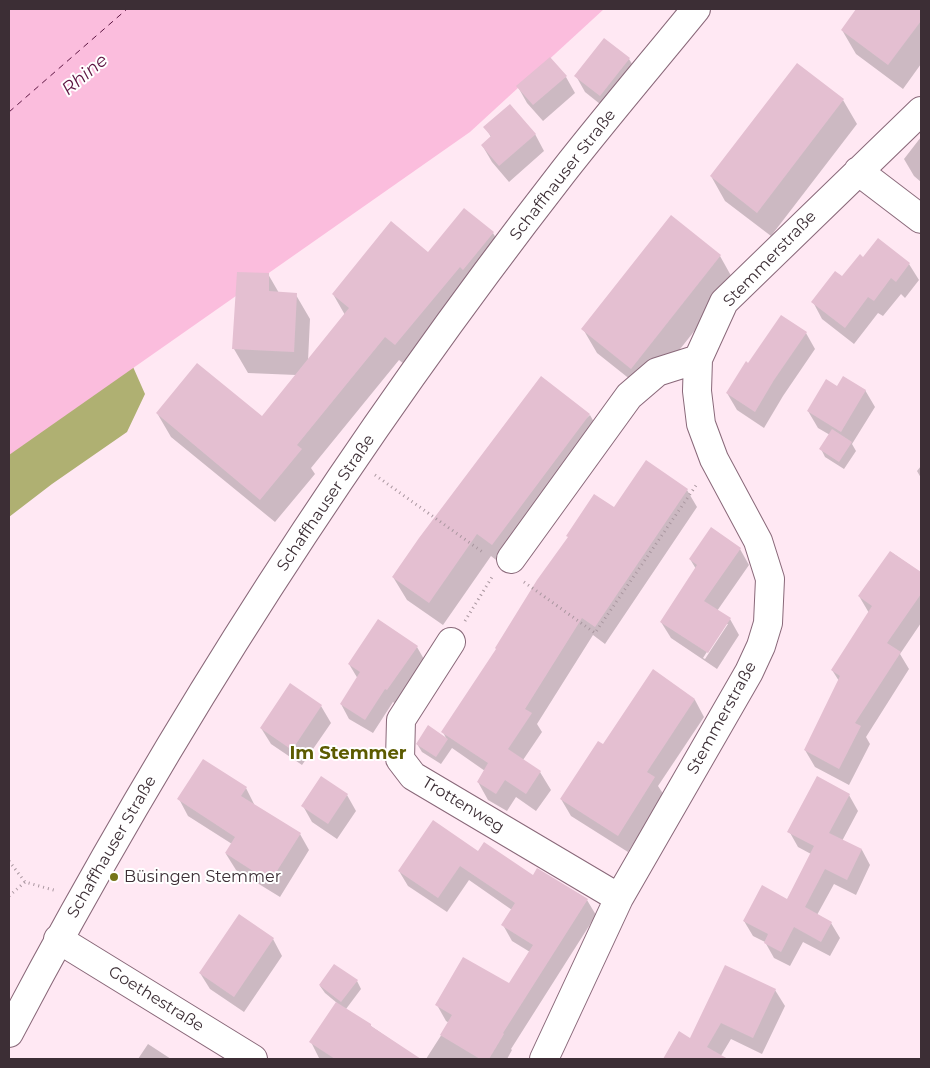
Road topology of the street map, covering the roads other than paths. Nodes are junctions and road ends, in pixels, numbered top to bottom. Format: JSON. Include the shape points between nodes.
{"nodes":[{"id":1,"x":696,"y":9,"type":"edge"},
{"id":2,"x":921,"y":111,"type":"edge"},
{"id":3,"x":858,"y":172,"type":"junction"},
{"id":4,"x":921,"y":219,"type":"edge"},
{"id":5,"x":698,"y":359,"type":"junction"},
{"id":6,"x":503,"y":566,"type":"road end"},
{"id":7,"x":451,"y":642,"type":"road end"},
{"id":8,"x":619,"y":898,"type":"junction"},
{"id":9,"x":58,"y":939,"type":"junction"},
{"id":10,"x":9,"y":1033,"type":"edge"},
{"id":11,"x":253,"y":1059,"type":"edge"},
{"id":12,"x":544,"y":1059,"type":"edge"}],
"edges":[{"from":1,"to":9,"type":"street","name":"Schaffhauser Straße","via":[[563,172],[447,327],[354,460],[204,690]]},
{"from":2,"to":3,"type":"street","name":"Stemmerstraße"},
{"from":3,"to":4,"type":"street"},
{"from":3,"to":5,"type":"street","name":"Stemmerstraße","via":[[724,302]]},
{"from":5,"to":6,"type":"street","via":[[657,372],[630,396]]},
{"from":5,"to":8,"type":"street","name":"Stemmerstraße","via":[[701,424],[714,459],[758,541],[770,579],[768,623],[749,672]]},
{"from":7,"to":8,"type":"street","name":"Trottenweg","via":[[400,720],[400,760],[414,776]]},
{"from":8,"to":12,"type":"street","name":"Stemmerstraße"},
{"from":9,"to":10,"type":"street","name":"Schaffhauser Straße"},
{"from":9,"to":11,"type":"street","name":"Goethestraße"}]}
